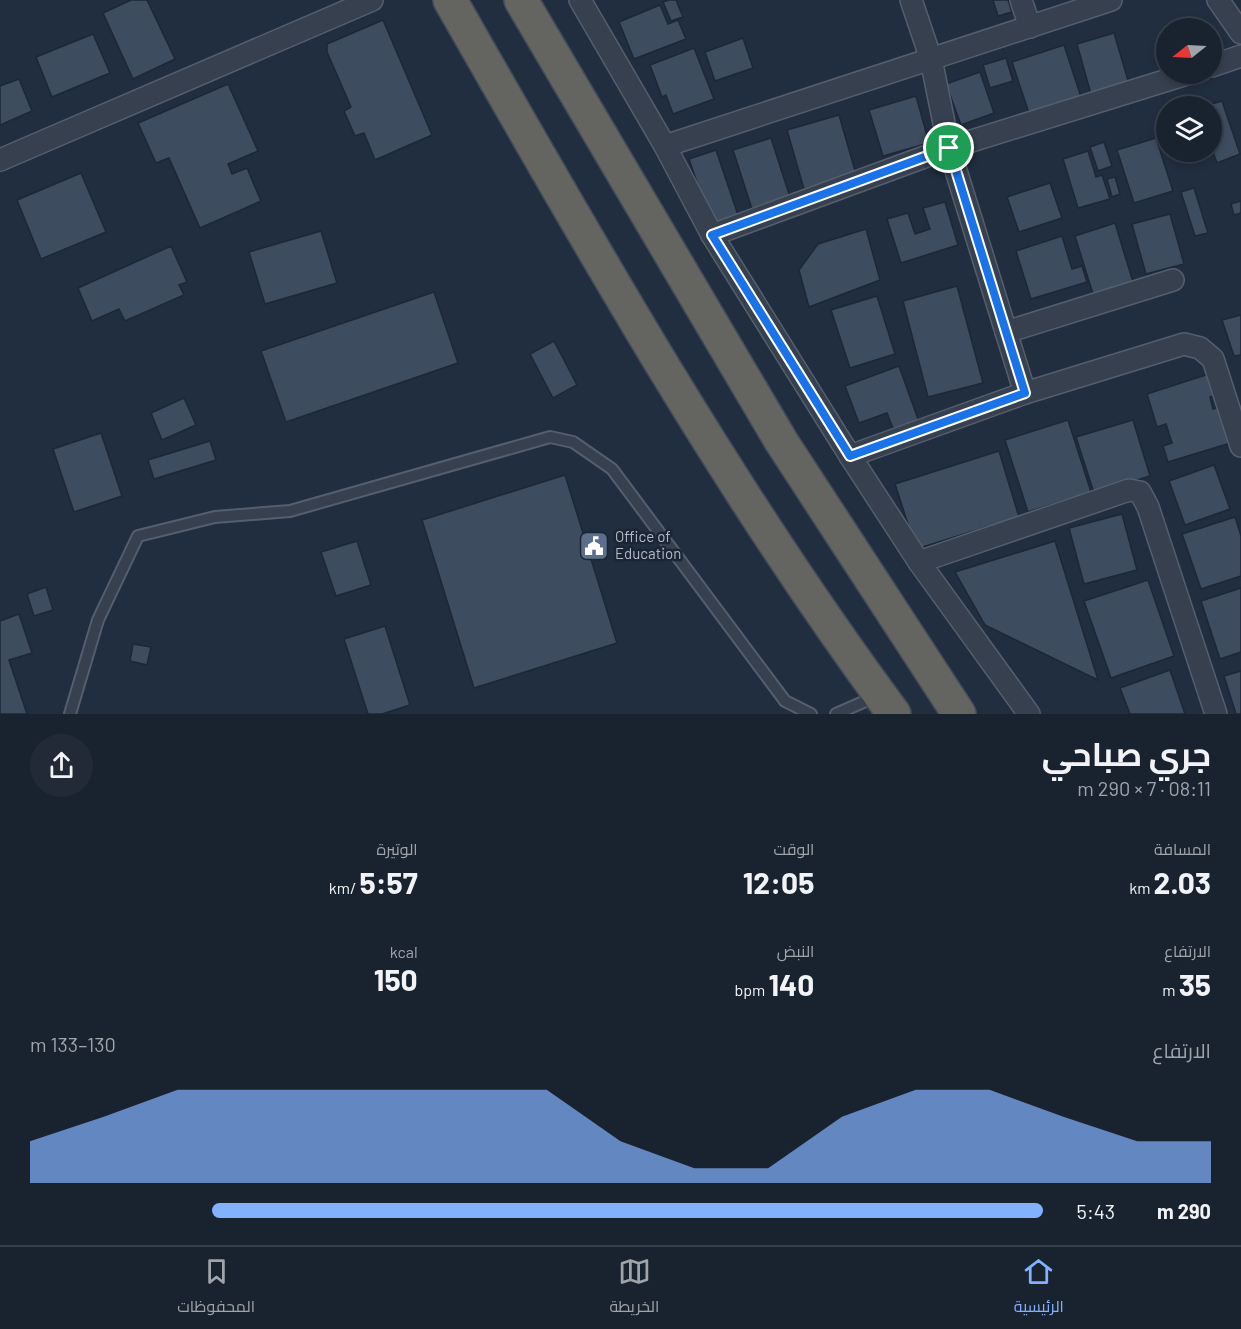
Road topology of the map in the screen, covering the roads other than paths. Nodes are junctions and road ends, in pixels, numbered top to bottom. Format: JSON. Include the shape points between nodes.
{"nodes":[{"id":1,"x":372,"y":0,"type":"edge"},
{"id":2,"x":450,"y":0,"type":"edge"},
{"id":3,"x":521,"y":0,"type":"edge"},
{"id":4,"x":580,"y":0,"type":"edge"},
{"id":5,"x":910,"y":0,"type":"edge"},
{"id":6,"x":1021,"y":0,"type":"edge"},
{"id":7,"x":1111,"y":0,"type":"edge"},
{"id":8,"x":1218,"y":0,"type":"edge"},
{"id":9,"x":1030,"y":27,"type":"junction"},
{"id":10,"x":1241,"y":33,"type":"edge"},
{"id":11,"x":1241,"y":56,"type":"edge"},
{"id":12,"x":931,"y":60,"type":"junction"},
{"id":13,"x":1222,"y":63,"type":"edge"},
{"id":14,"x":1156,"y":84,"type":"edge"},
{"id":15,"x":664,"y":146,"type":"junction"},
{"id":16,"x":949,"y":148,"type":"junction"},
{"id":17,"x":0,"y":160,"type":"edge"},
{"id":18,"x":712,"y":235,"type":"junction"},
{"id":19,"x":1173,"y":280,"type":"dead end"},
{"id":20,"x":1006,"y":332,"type":"junction"},
{"id":21,"x":1025,"y":393,"type":"junction"},
{"id":22,"x":1241,"y":446,"type":"edge"},
{"id":23,"x":850,"y":456,"type":"junction"},
{"id":24,"x":918,"y":562,"type":"junction"},
{"id":25,"x":887,"y":704,"type":"edge"},
{"id":26,"x":70,"y":714,"type":"edge"},
{"id":27,"x":811,"y":714,"type":"edge"},
{"id":28,"x":836,"y":714,"type":"edge"},
{"id":29,"x":959,"y":714,"type":"edge"},
{"id":30,"x":1029,"y":714,"type":"edge"},
{"id":31,"x":1216,"y":714,"type":"edge"}],
"edges":[{"from":1,"to":17,"type":"street"},
{"from":2,"to":25,"type":"highway","via":[[601,264],[740,486]]},
{"from":3,"to":29,"type":"highway","via":[[781,441]]},
{"from":4,"to":15,"type":"street"},
{"from":5,"to":12,"type":"street"},
{"from":6,"to":9,"type":"street"},
{"from":7,"to":9,"type":"street"},
{"from":8,"to":10,"type":"street"},
{"from":9,"to":12,"type":"street"},
{"from":11,"to":13,"type":"street"},
{"from":12,"to":15,"type":"street"},
{"from":12,"to":16,"type":"street"},
{"from":14,"to":16,"type":"street"},
{"from":15,"to":18,"type":"street"},
{"from":16,"to":18,"type":"street"},
{"from":16,"to":20,"type":"street"},
{"from":18,"to":23,"type":"street"},
{"from":19,"to":20,"type":"street"},
{"from":20,"to":21,"type":"street"},
{"from":21,"to":22,"type":"street","via":[[1184,344],[1200,348],[1214,358]]},
{"from":21,"to":23,"type":"street"},
{"from":23,"to":24,"type":"street"},
{"from":24,"to":30,"type":"street"},
{"from":24,"to":31,"type":"street","via":[[1129,490],[1140,492]]},
{"from":25,"to":28,"type":"lane"},
{"from":26,"to":27,"type":"lane","via":[[98,620],[138,536],[215,517],[290,511],[550,437],[573,442],[612,469],[786,701]]}]}
